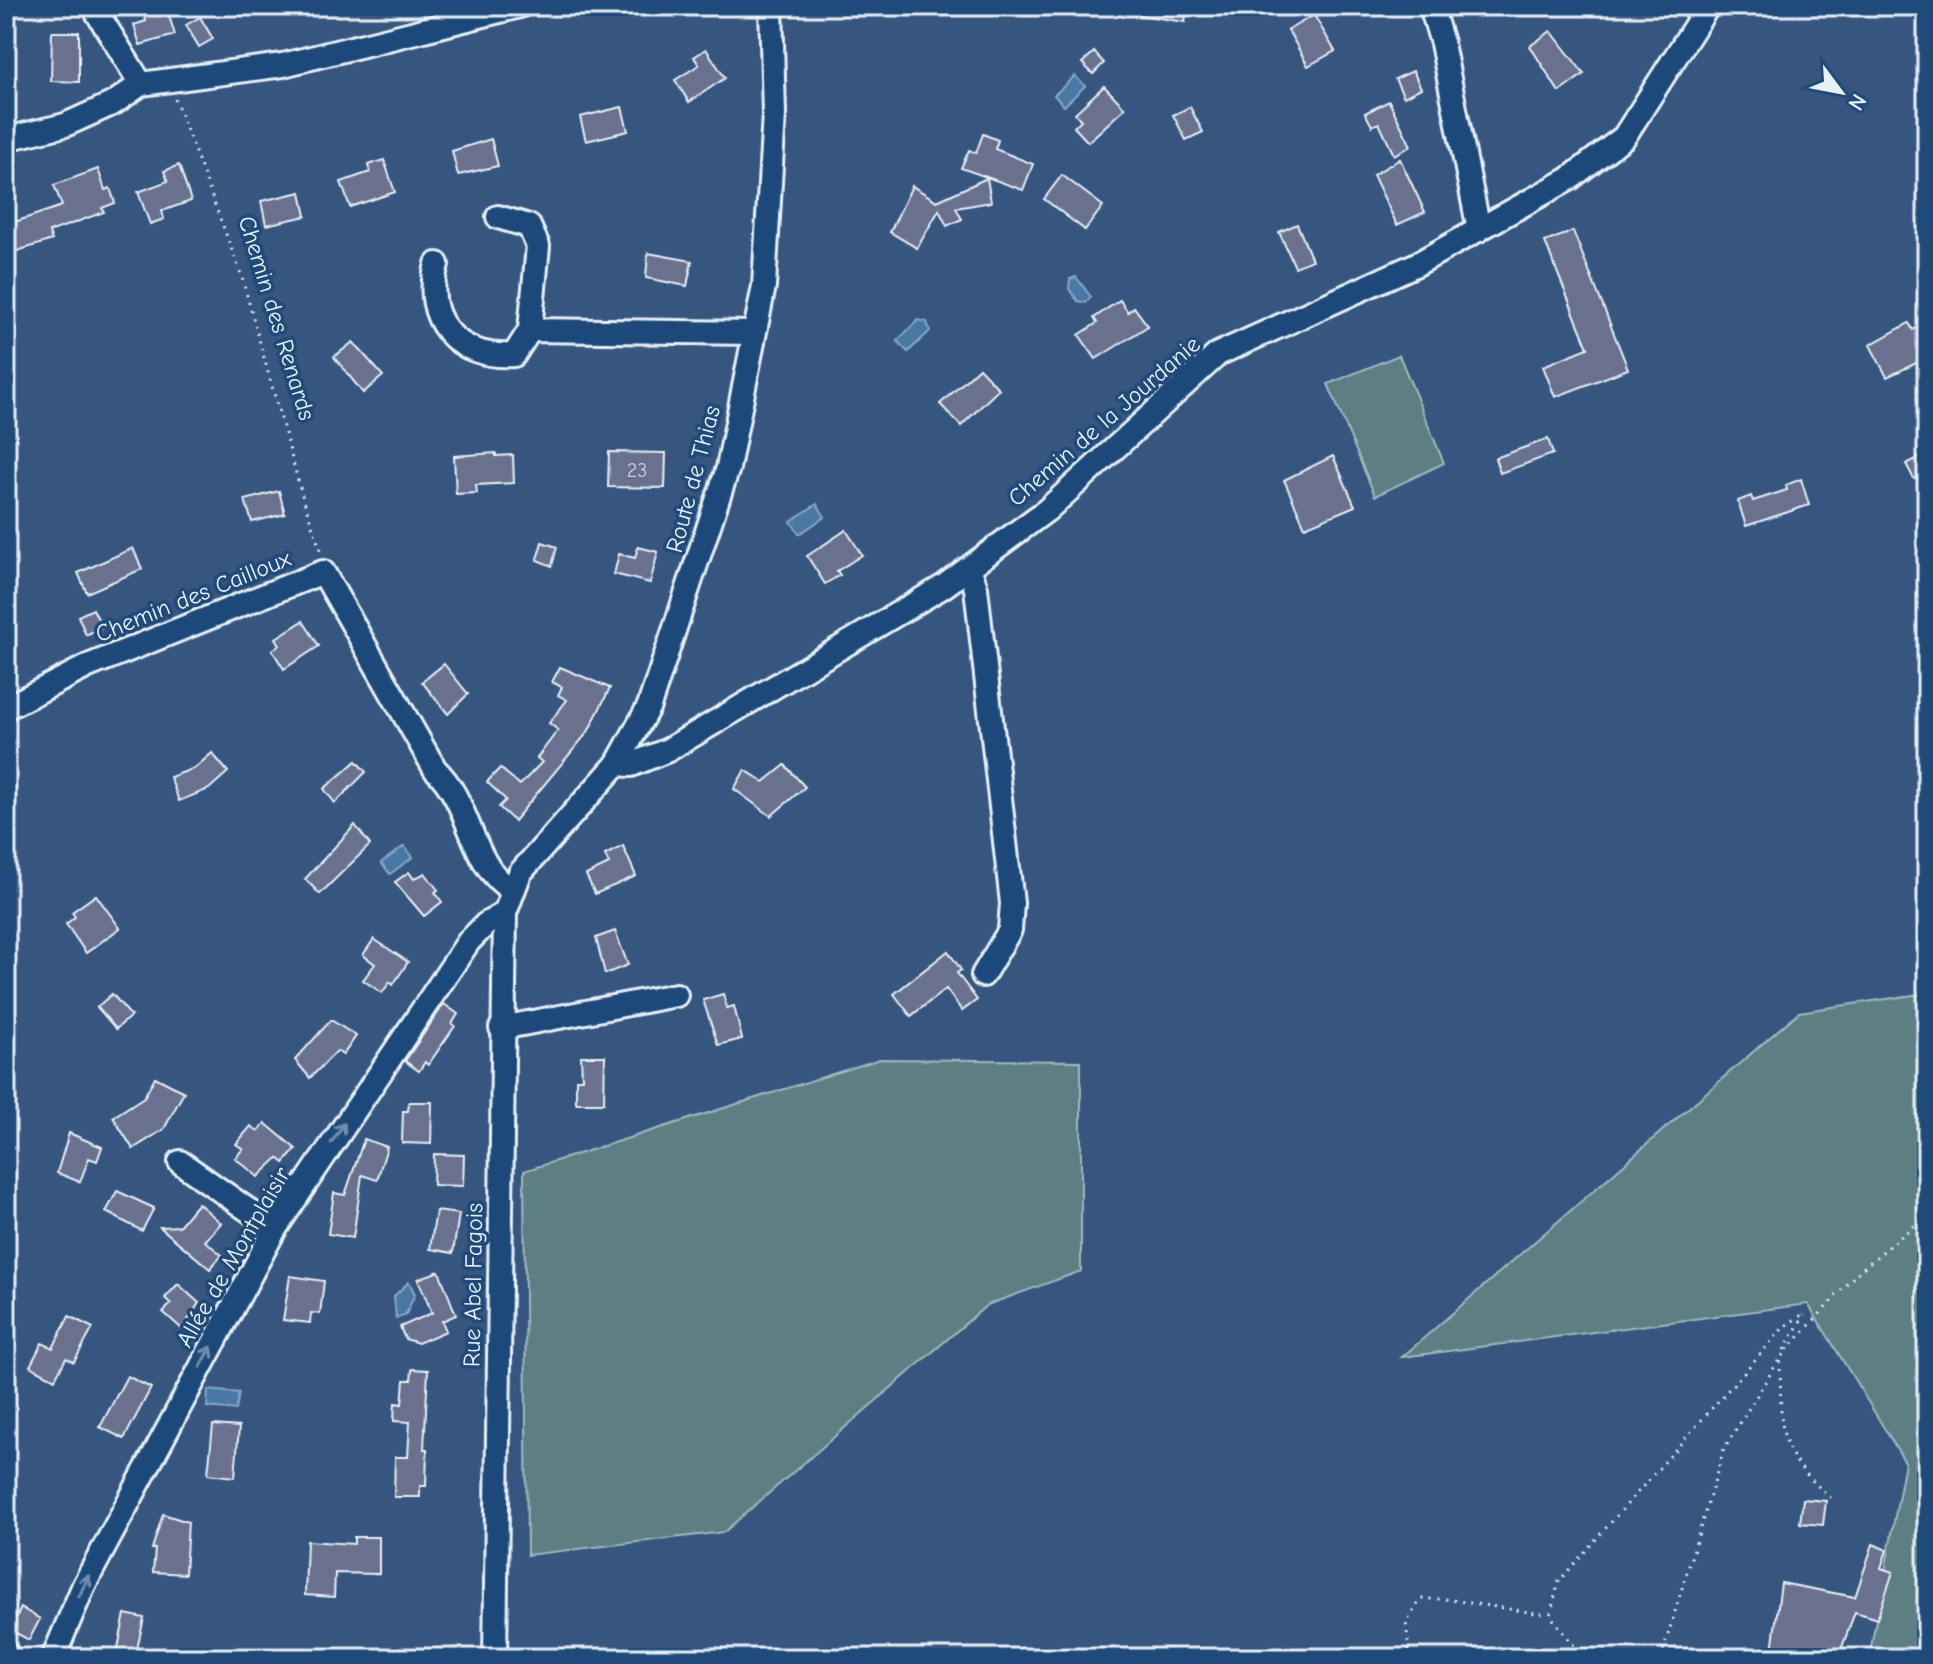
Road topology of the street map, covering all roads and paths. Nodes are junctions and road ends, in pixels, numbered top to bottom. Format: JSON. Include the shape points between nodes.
{"nodes":[{"id":1,"x":93,"y":6,"type":"edge"},
{"id":2,"x":520,"y":6,"type":"edge"},
{"id":3,"x":771,"y":6,"type":"edge"},
{"id":4,"x":1431,"y":6,"type":"edge"},
{"id":5,"x":1708,"y":6,"type":"edge"},
{"id":6,"x":168,"y":82,"type":"junction"},
{"id":7,"x":141,"y":84,"type":"junction"},
{"id":8,"x":6,"y":139,"type":"edge"},
{"id":9,"x":498,"y":217,"type":"dead end"},
{"id":10,"x":1479,"y":230,"type":"junction"},
{"id":11,"x":437,"y":264,"type":"dead end"},
{"id":12,"x":530,"y":330,"type":"junction"},
{"id":13,"x":754,"y":333,"type":"junction"},
{"id":14,"x":969,"y":568,"type":"junction"},
{"id":15,"x":323,"y":572,"type":"junction"},
{"id":16,"x":6,"y":708,"type":"edge"},
{"id":17,"x":617,"y":764,"type":"junction"},
{"id":18,"x":512,"y":890,"type":"junction"},
{"id":19,"x":505,"y":913,"type":"junction"},
{"id":20,"x":983,"y":975,"type":"dead end"},
{"id":21,"x":676,"y":995,"type":"dead end"},
{"id":22,"x":501,"y":1028,"type":"junction"},
{"id":23,"x":180,"y":1162,"type":"dead end"},
{"id":24,"x":1927,"y":1215,"type":"edge"},
{"id":25,"x":275,"y":1229,"type":"junction"},
{"id":26,"x":1780,"y":1358,"type":"junction"},
{"id":27,"x":1832,"y":1499,"type":"dead end"},
{"id":28,"x":1550,"y":1615,"type":"junction"},
{"id":29,"x":6,"y":1653,"type":"edge"},
{"id":30,"x":10,"y":1658,"type":"edge"},
{"id":31,"x":53,"y":1658,"type":"edge"},
{"id":32,"x":495,"y":1658,"type":"edge"},
{"id":33,"x":1410,"y":1658,"type":"edge"},
{"id":34,"x":1584,"y":1658,"type":"edge"},
{"id":35,"x":1661,"y":1658,"type":"edge"}],
"edges":[{"from":1,"to":7,"type":"street"},
{"from":2,"to":6,"type":"street","via":[[283,65]]},
{"from":3,"to":13,"type":"street","name":"Route de Thias","via":[[774,114],[764,286]]},
{"from":4,"to":10,"type":"street"},
{"from":5,"to":10,"type":"street","name":"Chemin de la Jourdanie","via":[[1624,137],[1569,179]]},
{"from":6,"to":7,"type":"street"},
{"from":6,"to":15,"type":"path","name":"Chemin des Renards","via":[[241,274],[302,495],[321,544]]},
{"from":7,"to":8,"type":"street","via":[[65,125]]},
{"from":9,"to":12,"type":"street","via":[[529,226],[538,246]]},
{"from":10,"to":14,"type":"street","name":"Chemin de la Jourdanie","via":[[1218,354],[1047,510]]},
{"from":11,"to":12,"type":"street","via":[[431,287],[439,323],[467,348],[492,357],[514,355]]},
{"from":12,"to":13,"type":"street"},
{"from":13,"to":17,"type":"street","name":"Route de Thias","via":[[728,468],[649,706]]},
{"from":14,"to":17,"type":"street","name":"Chemin de la Jourdanie","via":[[668,750],[631,765]]},
{"from":14,"to":20,"type":"street","via":[[976,588],[1012,903],[1010,930]]},
{"from":15,"to":16,"type":"street","name":"Chemin des Cailloux","via":[[88,666]]},
{"from":15,"to":18,"type":"street","name":"Chemin des Cailloux","via":[[435,769],[453,785],[494,879]]},
{"from":17,"to":18,"type":"street","name":"Route de Thias","via":[[527,865]]},
{"from":18,"to":19,"type":"street","name":"Route de Thias"},
{"from":19,"to":22,"type":"street","name":"Rue Abel Fagois"},
{"from":25,"to":19,"type":"street","name":"Allée de Montplaisir","one_way":true,"via":[[469,941]]},
{"from":21,"to":22,"type":"street"},
{"from":22,"to":32,"type":"street","name":"Rue Abel Fagois"},
{"from":23,"to":25,"type":"street"},
{"from":24,"to":26,"type":"path","via":[[1857,1273]]},
{"from":31,"to":25,"type":"street","name":"Allée de Montplaisir","one_way":true,"via":[[84,1585]]},
{"from":26,"to":27,"type":"path","via":[[1782,1440],[1805,1475]]},
{"from":26,"to":28,"type":"path","via":[[1806,1312],[1784,1327],[1559,1581]]},
{"from":26,"to":35,"type":"path","via":[[1724,1449]]},
{"from":28,"to":33,"type":"path","via":[[1421,1599],[1406,1623]]},
{"from":28,"to":34,"type":"path"},
{"from":29,"to":30,"type":"street"}]}
